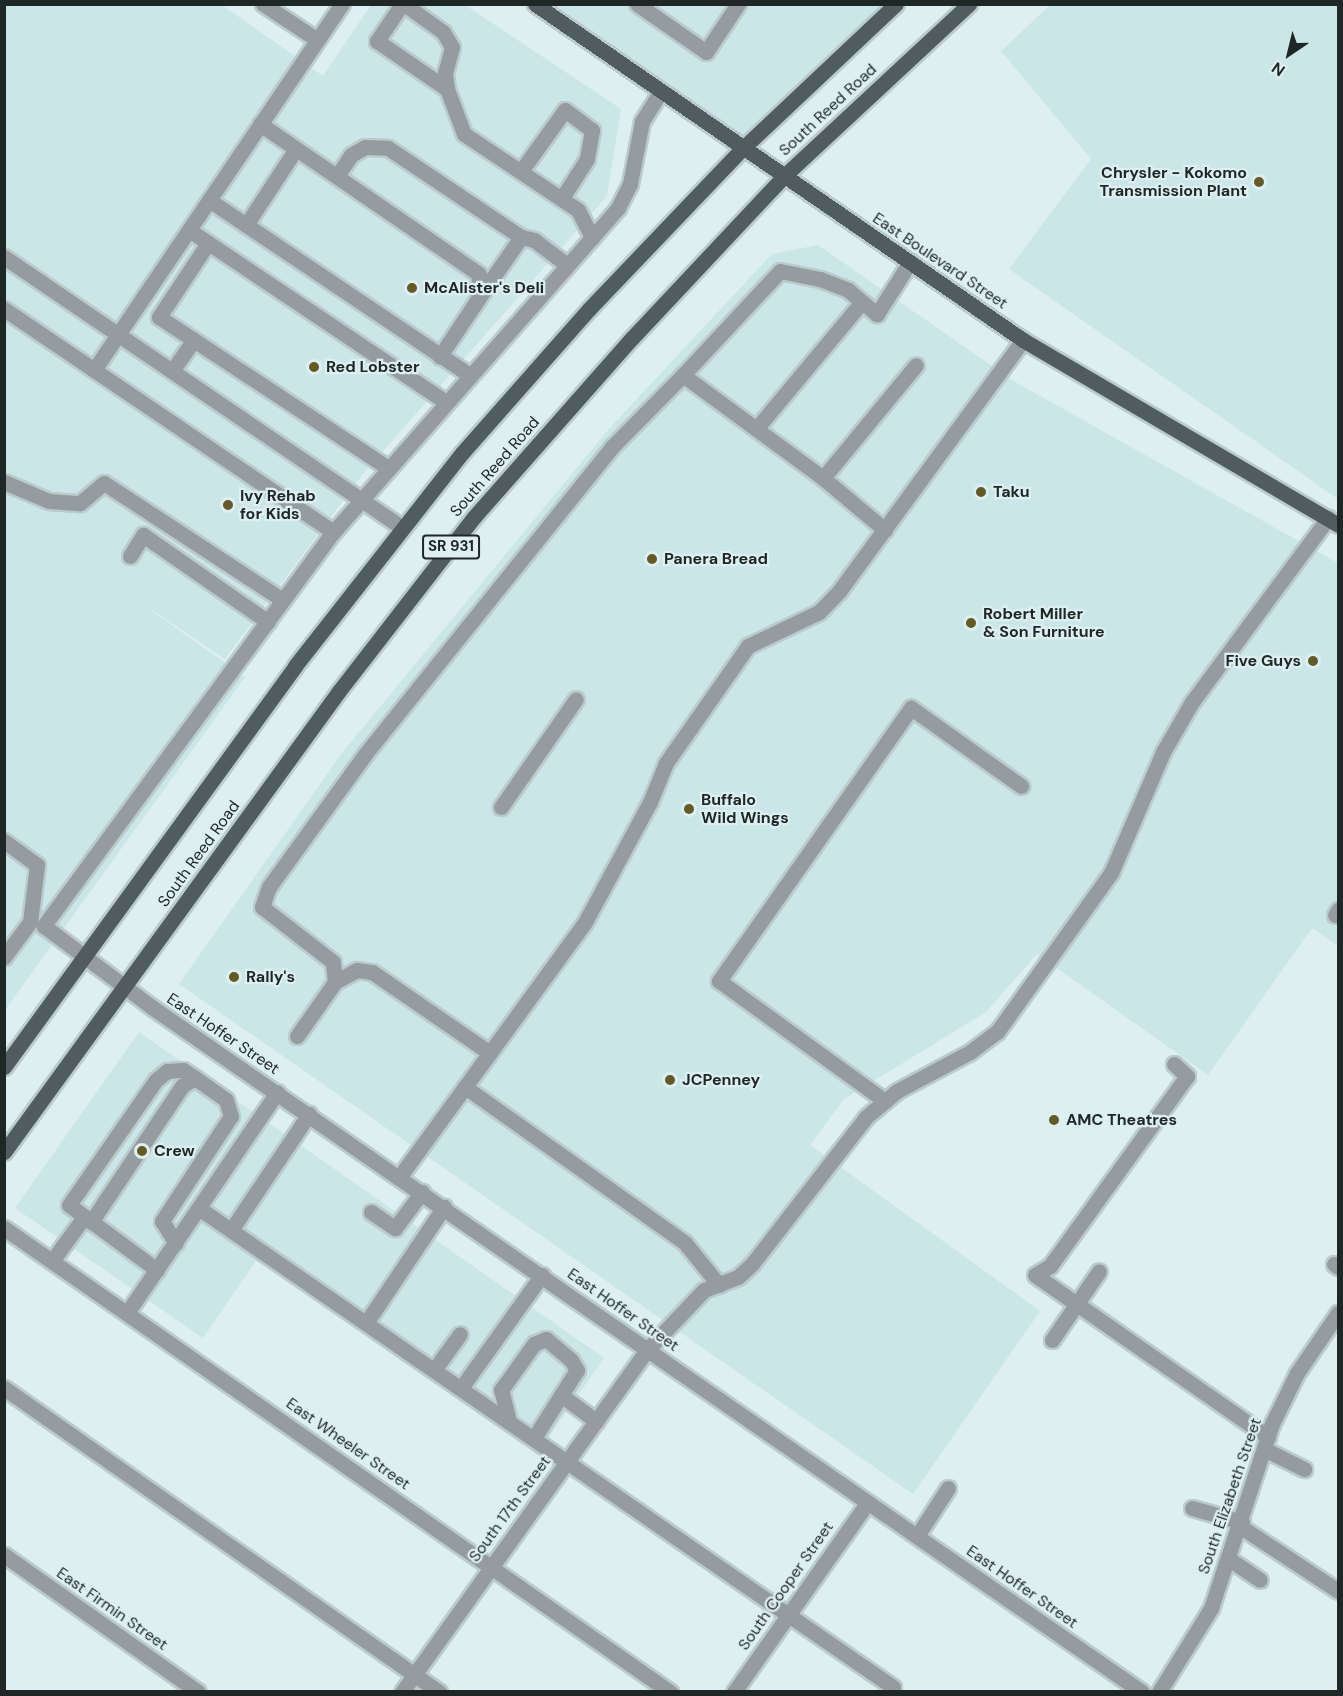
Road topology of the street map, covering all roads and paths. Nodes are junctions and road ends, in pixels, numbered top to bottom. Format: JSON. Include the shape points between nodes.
{"nodes":[{"id":1,"x":263,"y":4,"type":"edge"},
{"id":2,"x":342,"y":4,"type":"edge"},
{"id":3,"x":403,"y":4,"type":"edge"},
{"id":4,"x":535,"y":4,"type":"edge"},
{"id":5,"x":637,"y":4,"type":"edge"},
{"id":6,"x":738,"y":4,"type":"edge"},
{"id":7,"x":896,"y":4,"type":"edge"},
{"id":8,"x":969,"y":4,"type":"edge"},
{"id":9,"x":316,"y":39,"type":"junction"},
{"id":10,"x":447,"y":89,"type":"junction"},
{"id":11,"x":661,"y":91,"type":"junction"},
{"id":12,"x":260,"y":124,"type":"junction"},
{"id":13,"x":743,"y":148,"type":"junction"},
{"id":14,"x":296,"y":149,"type":"junction"},
{"id":15,"x":521,"y":171,"type":"junction"},
{"id":16,"x":337,"y":176,"type":"junction"},
{"id":17,"x":784,"y":176,"type":"junction"},
{"id":18,"x":562,"y":198,"type":"junction"},
{"id":19,"x":209,"y":200,"type":"junction"},
{"id":20,"x":246,"y":225,"type":"junction"},
{"id":21,"x":189,"y":230,"type":"junction"},
{"id":22,"x":521,"y":237,"type":"junction"},
{"id":23,"x":592,"y":238,"type":"junction"},
{"id":24,"x":208,"y":243,"type":"junction"},
{"id":25,"x":4,"y":257,"type":"edge"},
{"id":26,"x":910,"y":262,"type":"junction"},
{"id":27,"x":567,"y":265,"type":"junction"},
{"id":28,"x":478,"y":299,"type":"junction"},
{"id":29,"x":862,"y":302,"type":"junction"},
{"id":30,"x":4,"y":309,"type":"edge"},
{"id":31,"x":119,"y":335,"type":"junction"},
{"id":32,"x":194,"y":340,"type":"junction"},
{"id":33,"x":1023,"y":340,"type":"junction"},
{"id":34,"x":440,"y":356,"type":"junction"},
{"id":35,"x":916,"y":365,"type":"dead end"},
{"id":36,"x":94,"y":370,"type":"junction"},
{"id":37,"x":172,"y":372,"type":"junction"},
{"id":38,"x":469,"y":375,"type":"junction"},
{"id":39,"x":683,"y":375,"type":"junction"},
{"id":40,"x":446,"y":402,"type":"junction"},
{"id":41,"x":756,"y":429,"type":"junction"},
{"id":42,"x":388,"y":468,"type":"junction"},
{"id":43,"x":823,"y":478,"type":"junction"},
{"id":44,"x":4,"y":482,"type":"edge"},
{"id":45,"x":361,"y":498,"type":"junction"},
{"id":46,"x":1333,"y":521,"type":"edge"},
{"id":47,"x":403,"y":528,"type":"junction"},
{"id":48,"x":885,"y":530,"type":"junction"},
{"id":49,"x":333,"y":532,"type":"junction"},
{"id":50,"x":130,"y":556,"type":"dead end"},
{"id":51,"x":283,"y":600,"type":"junction"},
{"id":52,"x":267,"y":622,"type":"junction"},
{"id":53,"x":576,"y":699,"type":"dead end"},
{"id":54,"x":1021,"y":786,"type":"dead end"},
{"id":55,"x":501,"y":807,"type":"dead end"},
{"id":56,"x":4,"y":841,"type":"edge"},
{"id":57,"x":37,"y":924,"type":"junction"},
{"id":58,"x":86,"y":955,"type":"junction"},
{"id":59,"x":4,"y":957,"type":"edge"},
{"id":60,"x":335,"y":982,"type":"junction"},
{"id":61,"x":124,"y":987,"type":"junction"},
{"id":62,"x":297,"y":1036,"type":"dead end"},
{"id":63,"x":490,"y":1053,"type":"junction"},
{"id":64,"x":1174,"y":1064,"type":"dead end"},
{"id":65,"x":4,"y":1067,"type":"edge"},
{"id":66,"x":195,"y":1078,"type":"junction"},
{"id":67,"x":465,"y":1087,"type":"junction"},
{"id":68,"x":277,"y":1092,"type":"junction"},
{"id":69,"x":885,"y":1101,"type":"junction"},
{"id":70,"x":309,"y":1114,"type":"junction"},
{"id":71,"x":4,"y":1152,"type":"edge"},
{"id":72,"x":400,"y":1176,"type":"junction"},
{"id":73,"x":422,"y":1192,"type":"junction"},
{"id":74,"x":444,"y":1207,"type":"junction"},
{"id":75,"x":200,"y":1209,"type":"junction"},
{"id":76,"x":371,"y":1212,"type":"dead end"},
{"id":77,"x":88,"y":1219,"type":"junction"},
{"id":78,"x":4,"y":1228,"type":"edge"},
{"id":79,"x":231,"y":1230,"type":"junction"},
{"id":80,"x":176,"y":1243,"type":"junction"},
{"id":81,"x":52,"y":1261,"type":"junction"},
{"id":82,"x":157,"y":1270,"type":"junction"},
{"id":83,"x":1099,"y":1271,"type":"dead end"},
{"id":84,"x":542,"y":1275,"type":"junction"},
{"id":85,"x":719,"y":1285,"type":"junction"},
{"id":86,"x":1077,"y":1304,"type":"junction"},
{"id":87,"x":127,"y":1313,"type":"junction"},
{"id":88,"x":366,"y":1323,"type":"junction"},
{"id":89,"x":1336,"y":1324,"type":"edge"},
{"id":90,"x":460,"y":1334,"type":"dead end"},
{"id":91,"x":1052,"y":1340,"type":"dead end"},
{"id":92,"x":648,"y":1349,"type":"junction"},
{"id":93,"x":434,"y":1370,"type":"junction"},
{"id":94,"x":4,"y":1388,"type":"edge"},
{"id":95,"x":461,"y":1388,"type":"junction"},
{"id":96,"x":561,"y":1395,"type":"junction"},
{"id":97,"x":509,"y":1421,"type":"junction"},
{"id":98,"x":596,"y":1421,"type":"junction"},
{"id":99,"x":534,"y":1438,"type":"junction"},
{"id":100,"x":1266,"y":1443,"type":"junction"},
{"id":101,"x":567,"y":1461,"type":"junction"},
{"id":102,"x":1304,"y":1469,"type":"dead end"},
{"id":103,"x":948,"y":1488,"type":"dead end"},
{"id":104,"x":868,"y":1502,"type":"junction"},
{"id":105,"x":1192,"y":1508,"type":"dead end"},
{"id":106,"x":1241,"y":1525,"type":"junction"},
{"id":107,"x":917,"y":1536,"type":"junction"},
{"id":108,"x":4,"y":1555,"type":"edge"},
{"id":109,"x":1229,"y":1558,"type":"junction"},
{"id":110,"x":491,"y":1566,"type":"junction"},
{"id":111,"x":1260,"y":1580,"type":"dead end"},
{"id":112,"x":1338,"y":1591,"type":"edge"},
{"id":113,"x":788,"y":1616,"type":"junction"},
{"id":114,"x":414,"y":1674,"type":"junction"},
{"id":115,"x":893,"y":1688,"type":"dead end"},
{"id":116,"x":198,"y":1692,"type":"edge"},
{"id":117,"x":402,"y":1692,"type":"edge"},
{"id":118,"x":439,"y":1692,"type":"edge"},
{"id":119,"x":669,"y":1692,"type":"edge"},
{"id":120,"x":734,"y":1692,"type":"edge"},
{"id":121,"x":1142,"y":1692,"type":"edge"},
{"id":122,"x":1159,"y":1692,"type":"edge"}],
"edges":[{"from":1,"to":9,"type":"street"},
{"from":2,"to":9,"type":"street"},
{"from":3,"to":10,"type":"street","via":[[443,32],[452,47],[445,73]]},
{"from":3,"to":10,"type":"street","via":[[377,41]]},
{"from":4,"to":11,"type":"main road","name":"East Boulevard Street"},
{"from":5,"to":6,"type":"street","via":[[706,52]]},
{"from":7,"to":13,"type":"main road","name":"South Reed Road","number":"SR 931"},
{"from":8,"to":17,"type":"main road","name":"South Reed Road","number":"SR 931"},
{"from":9,"to":12,"type":"street"},
{"from":10,"to":15,"type":"street","via":[[464,134]]},
{"from":11,"to":13,"type":"main road","name":"East Boulevard Street"},
{"from":11,"to":23,"type":"street","via":[[642,121],[630,184],[618,208]]},
{"from":12,"to":14,"type":"street"},
{"from":12,"to":19,"type":"street"},
{"from":13,"to":17,"type":"main road","name":"East Boulevard Street"},
{"from":13,"to":47,"type":"main road","name":"South Reed Road","number":"SR 931","via":[[588,309],[462,453]]},
{"from":14,"to":16,"type":"street"},
{"from":14,"to":20,"type":"street"},
{"from":15,"to":18,"type":"street"},
{"from":15,"to":18,"type":"street","via":[[565,110],[592,130],[587,159]]},
{"from":16,"to":22,"type":"street","via":[[351,155],[377,145]]},
{"from":16,"to":28,"type":"street","via":[[471,266],[479,274]]},
{"from":17,"to":26,"type":"main road","name":"East Boulevard Street"},
{"from":17,"to":61,"type":"main road","name":"South Reed Road","number":"SR 931","via":[[632,338],[474,517],[339,691]]},
{"from":18,"to":23,"type":"street","via":[[578,210]]},
{"from":19,"to":20,"type":"street"},
{"from":19,"to":21,"type":"street"},
{"from":20,"to":34,"type":"street"},
{"from":21,"to":24,"type":"street"},
{"from":21,"to":31,"type":"street"},
{"from":22,"to":27,"type":"street","via":[[534,240]]},
{"from":22,"to":28,"type":"street"},
{"from":23,"to":27,"type":"street"},
{"from":24,"to":32,"type":"street","via":[[159,317]]},
{"from":24,"to":40,"type":"street"},
{"from":25,"to":31,"type":"street"},
{"from":26,"to":29,"type":"street","via":[[877,314]]},
{"from":26,"to":33,"type":"main road","name":"East Boulevard Street"},
{"from":27,"to":38,"type":"street"},
{"from":28,"to":34,"type":"street"},
{"from":29,"to":39,"type":"street","via":[[848,290],[820,279],[780,271]]},
{"from":29,"to":41,"type":"street"},
{"from":30,"to":36,"type":"street"},
{"from":31,"to":36,"type":"street"},
{"from":31,"to":37,"type":"street"},
{"from":32,"to":37,"type":"street"},
{"from":32,"to":42,"type":"street"},
{"from":33,"to":46,"type":"main road","name":"East Boulevard Street"},
{"from":33,"to":48,"type":"street"},
{"from":34,"to":38,"type":"street"},
{"from":35,"to":43,"type":"street"},
{"from":36,"to":49,"type":"street"},
{"from":37,"to":45,"type":"street"},
{"from":38,"to":40,"type":"street"},
{"from":39,"to":41,"type":"street"},
{"from":39,"to":60,"type":"street","via":[[612,447],[366,753],[269,887],[262,907],[333,962]]},
{"from":40,"to":42,"type":"street"},
{"from":41,"to":43,"type":"street"},
{"from":42,"to":45,"type":"street"},
{"from":43,"to":48,"type":"street"},
{"from":44,"to":51,"type":"street","via":[[49,501],[80,503],[104,483]]},
{"from":45,"to":47,"type":"street"},
{"from":45,"to":49,"type":"street"},
{"from":46,"to":69,"type":"street","name":"South 17th Street","via":[[1192,702],[1163,752],[1111,873],[997,1032]]},
{"from":47,"to":58,"type":"main road","name":"South Reed Road","number":"SR 931","via":[[295,666]]},
{"from":48,"to":63,"type":"street","via":[[819,612],[748,646],[666,763],[650,802],[584,924]]},
{"from":49,"to":51,"type":"street"},
{"from":50,"to":52,"type":"street","via":[[143,535]]},
{"from":51,"to":52,"type":"street"},
{"from":52,"to":57,"type":"street"},
{"from":53,"to":55,"type":"street"},
{"from":54,"to":69,"type":"street","via":[[911,708],[719,981]]},
{"from":56,"to":57,"type":"street","via":[[37,865]]},
{"from":57,"to":58,"type":"street","name":"East Hoffer Street"},
{"from":57,"to":59,"type":"street"},
{"from":58,"to":61,"type":"street","name":"East Hoffer Street"},
{"from":58,"to":65,"type":"main road","name":"South Reed Road","number":"SR 931"},
{"from":60,"to":62,"type":"street"},
{"from":60,"to":63,"type":"street","via":[[357,970],[372,972]]},
{"from":61,"to":68,"type":"street","name":"East Hoffer Street"},
{"from":61,"to":71,"type":"main road","name":"South Reed Road","number":"SR 931"},
{"from":63,"to":67,"type":"street"},
{"from":64,"to":86,"type":"street","via":[[1187,1076],[1050,1266],[1035,1275]]},
{"from":66,"to":77,"type":"street","via":[[182,1086]]},
{"from":66,"to":77,"type":"street","via":[[183,1070],[167,1071],[156,1080],[69,1205]]},
{"from":66,"to":80,"type":"street","via":[[226,1100],[231,1116],[162,1221]]},
{"from":67,"to":72,"type":"street"},
{"from":67,"to":85,"type":"street","via":[[685,1243]]},
{"from":68,"to":70,"type":"street","name":"East Hoffer Street"},
{"from":68,"to":75,"type":"street"},
{"from":69,"to":85,"type":"street","name":"South 17th Street","via":[[866,1116],[752,1264],[738,1277]]},
{"from":70,"to":72,"type":"street","name":"East Hoffer Street"},
{"from":70,"to":79,"type":"street"},
{"from":72,"to":73,"type":"street","name":"East Hoffer Street"},
{"from":73,"to":74,"type":"street","name":"East Hoffer Street"},
{"from":73,"to":76,"type":"street","via":[[395,1228]]},
{"from":74,"to":84,"type":"street","name":"East Hoffer Street"},
{"from":74,"to":88,"type":"street"},
{"from":75,"to":79,"type":"street"},
{"from":75,"to":80,"type":"street"},
{"from":77,"to":81,"type":"street"},
{"from":77,"to":82,"type":"street"},
{"from":78,"to":81,"type":"street","name":"East Wheeler Street"},
{"from":79,"to":88,"type":"street"},
{"from":80,"to":82,"type":"street"},
{"from":81,"to":87,"type":"street","name":"East Wheeler Street"},
{"from":82,"to":87,"type":"street"},
{"from":83,"to":86,"type":"street"},
{"from":84,"to":92,"type":"street","name":"East Hoffer Street"},
{"from":84,"to":95,"type":"street"},
{"from":85,"to":92,"type":"street","name":"South 17th Street","via":[[704,1290]]},
{"from":86,"to":91,"type":"street"},
{"from":86,"to":100,"type":"street"},
{"from":87,"to":110,"type":"street","name":"East Wheeler Street"},
{"from":88,"to":93,"type":"street"},
{"from":89,"to":100,"type":"street","name":"South Elizabeth Street","via":[[1297,1373]]},
{"from":90,"to":93,"type":"street"},
{"from":92,"to":98,"type":"street","name":"South 17th Street"},
{"from":92,"to":104,"type":"street","name":"East Hoffer Street"},
{"from":93,"to":95,"type":"street"},
{"from":94,"to":114,"type":"street"},
{"from":95,"to":97,"type":"street"},
{"from":96,"to":97,"type":"street","via":[[577,1370],[572,1360],[546,1339],[534,1344],[501,1390]]},
{"from":96,"to":98,"type":"street"},
{"from":96,"to":99,"type":"street"},
{"from":97,"to":99,"type":"street"},
{"from":98,"to":101,"type":"street","name":"South 17th Street"},
{"from":99,"to":101,"type":"street"},
{"from":100,"to":102,"type":"street"},
{"from":100,"to":106,"type":"street","name":"South Elizabeth Street"},
{"from":101,"to":110,"type":"street","name":"South 17th Street"},
{"from":101,"to":113,"type":"street"},
{"from":103,"to":107,"type":"street"},
{"from":104,"to":107,"type":"street","name":"East Hoffer Street"},
{"from":104,"to":113,"type":"street","name":"South Cooper Street"},
{"from":105,"to":106,"type":"street"},
{"from":106,"to":109,"type":"street","name":"South Elizabeth Street"},
{"from":106,"to":112,"type":"street"},
{"from":107,"to":121,"type":"street","name":"East Hoffer Street"},
{"from":108,"to":116,"type":"street","name":"East Firmin Street"},
{"from":109,"to":111,"type":"street"},
{"from":109,"to":122,"type":"street","name":"South Elizabeth Street","via":[[1211,1608]]},
{"from":110,"to":114,"type":"street","name":"South 17th Street"},
{"from":110,"to":119,"type":"street","name":"East Wheeler Street"},
{"from":113,"to":115,"type":"street"},
{"from":113,"to":120,"type":"street","name":"South Cooper Street"},
{"from":114,"to":117,"type":"street","name":"South 17th Street"},
{"from":114,"to":118,"type":"street"}]}
